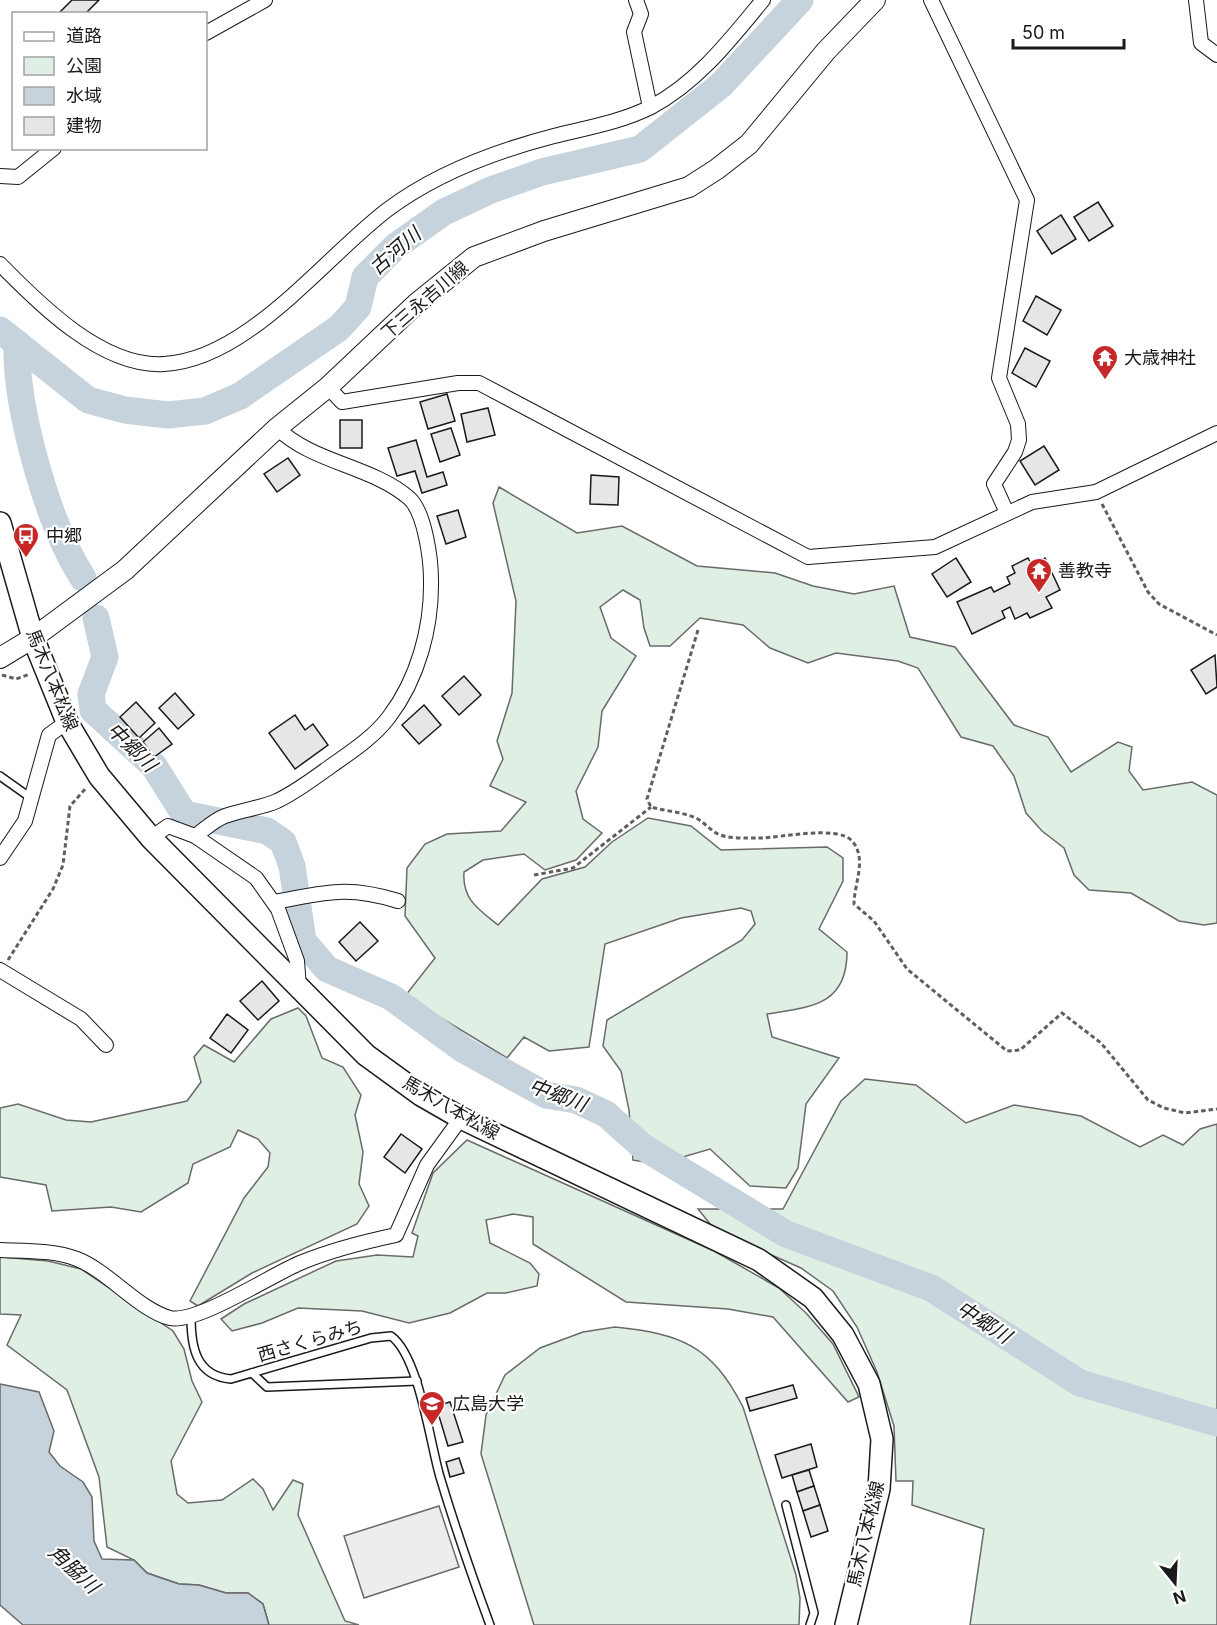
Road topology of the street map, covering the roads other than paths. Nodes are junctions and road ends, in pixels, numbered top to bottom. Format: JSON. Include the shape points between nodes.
{"nodes":[{"id":1,"x":265,"y":0,"type":"edge"},
{"id":2,"x":636,"y":0,"type":"edge"},
{"id":3,"x":763,"y":0,"type":"edge"},
{"id":4,"x":875,"y":0,"type":"edge"},
{"id":5,"x":931,"y":0,"type":"edge"},
{"id":6,"x":1196,"y":0,"type":"edge"},
{"id":7,"x":207,"y":32,"type":"edge"},
{"id":8,"x":1217,"y":55,"type":"edge"},
{"id":9,"x":650,"y":107,"type":"junction"},
{"id":10,"x":52,"y":150,"type":"edge"},
{"id":11,"x":0,"y":176,"type":"edge"},
{"id":12,"x":0,"y":264,"type":"edge"},
{"id":13,"x":328,"y":387,"type":"junction"},
{"id":14,"x":278,"y":428,"type":"junction"},
{"id":15,"x":1217,"y":433,"type":"edge"},
{"id":16,"x":1007,"y":513,"type":"junction"},
{"id":17,"x":0,"y":523,"type":"edge"},
{"id":18,"x":33,"y":638,"type":"junction"},
{"id":19,"x":0,"y":658,"type":"edge"},
{"id":20,"x":67,"y":722,"type":"junction"},
{"id":21,"x":0,"y":776,"type":"edge"},
{"id":22,"x":31,"y":798,"type":"junction"},
{"id":23,"x":195,"y":836,"type":"junction"},
{"id":24,"x":151,"y":837,"type":"junction"},
{"id":25,"x":0,"y":858,"type":"edge"},
{"id":26,"x":288,"y":900,"type":"junction"},
{"id":27,"x":398,"y":901,"type":"dead end"},
{"id":28,"x":3,"y":971,"type":"edge"},
{"id":29,"x":299,"y":987,"type":"junction"},
{"id":30,"x":106,"y":1045,"type":"dead end"},
{"id":31,"x":461,"y":1118,"type":"junction"},
{"id":32,"x":0,"y":1250,"type":"edge"},
{"id":33,"x":191,"y":1317,"type":"junction"},
{"id":34,"x":252,"y":1373,"type":"junction"},
{"id":35,"x":417,"y":1381,"type":"junction"},
{"id":36,"x":786,"y":1505,"type":"dead end"},
{"id":37,"x":490,"y":1625,"type":"edge"},
{"id":38,"x":810,"y":1625,"type":"edge"},
{"id":39,"x":846,"y":1625,"type":"edge"}],
"edges":[{"from":1,"to":7,"type":"street"},
{"from":2,"to":9,"type":"street","via":[[641,14],[634,32]]},
{"from":3,"to":9,"type":"street","via":[[694,78]]},
{"from":4,"to":13,"type":"main road","name":"下三永吉川線","via":[[826,51],[749,144],[717,169],[689,187],[544,231],[474,257],[417,303]]},
{"from":5,"to":16,"type":"street","via":[[1027,200],[999,378],[1018,424],[1019,440],[994,484]]},
{"from":6,"to":8,"type":"street","via":[[1201,43]]},
{"from":9,"to":12,"type":"street","via":[[517,146],[454,170],[388,209],[263,321],[232,343],[187,361],[133,361],[97,345],[35,301]]},
{"from":10,"to":11,"type":"street","via":[[18,177]]},
{"from":13,"to":14,"type":"main road","name":"下三永吉川線"},
{"from":13,"to":16,"type":"street","via":[[342,402],[479,383],[808,557],[935,547]]},
{"from":14,"to":18,"type":"main road","name":"下三永吉川線","via":[[125,570]]},
{"from":14,"to":23,"type":"street","via":[[305,446],[378,479],[411,499],[431,559],[432,605],[418,665],[403,696],[389,718],[365,742],[276,801],[222,817]]},
{"from":15,"to":16,"type":"street","via":[[1096,492],[1032,502]]},
{"from":17,"to":18,"type":"main road","name":"馬木八本松線"},
{"from":18,"to":19,"type":"main road","name":"下三永吉川線"},
{"from":18,"to":20,"type":"main road","name":"馬木八本松線"},
{"from":20,"to":22,"type":"street","via":[[49,735]]},
{"from":20,"to":24,"type":"main road","name":"馬木八本松線","via":[[99,776]]},
{"from":21,"to":22,"type":"lane"},
{"from":22,"to":25,"type":"street","via":[[25,821]]},
{"from":23,"to":24,"type":"street","via":[[168,826]]},
{"from":23,"to":26,"type":"street"},
{"from":24,"to":29,"type":"main road","name":"馬木八本松線"},
{"from":26,"to":27,"type":"street","via":[[343,890]]},
{"from":26,"to":29,"type":"street"},
{"from":28,"to":30,"type":"street","via":[[81,1019]]},
{"from":29,"to":31,"type":"main road","name":"馬木八本松線","via":[[366,1055]]},
{"from":31,"to":33,"type":"street","via":[[427,1165],[396,1235],[347,1246],[298,1264]]},
{"from":31,"to":39,"type":"main road","name":"馬木八本松線","via":[[759,1260],[813,1298],[843,1335],[869,1384],[882,1439],[879,1489]]},
{"from":32,"to":33,"type":"street","via":[[77,1259],[170,1318]]},
{"from":33,"to":34,"type":"lane","name":"西さくらみち","via":[[195,1353],[215,1378],[231,1379]]},
{"from":34,"to":35,"type":"lane","via":[[267,1387]]},
{"from":34,"to":35,"type":"lane","name":"西さくらみち","via":[[371,1338],[391,1336],[399,1342]]},
{"from":35,"to":37,"type":"lane","name":"西さくらみち","via":[[439,1474]]},
{"from":36,"to":38,"type":"lane","via":[[814,1613]]}]}
